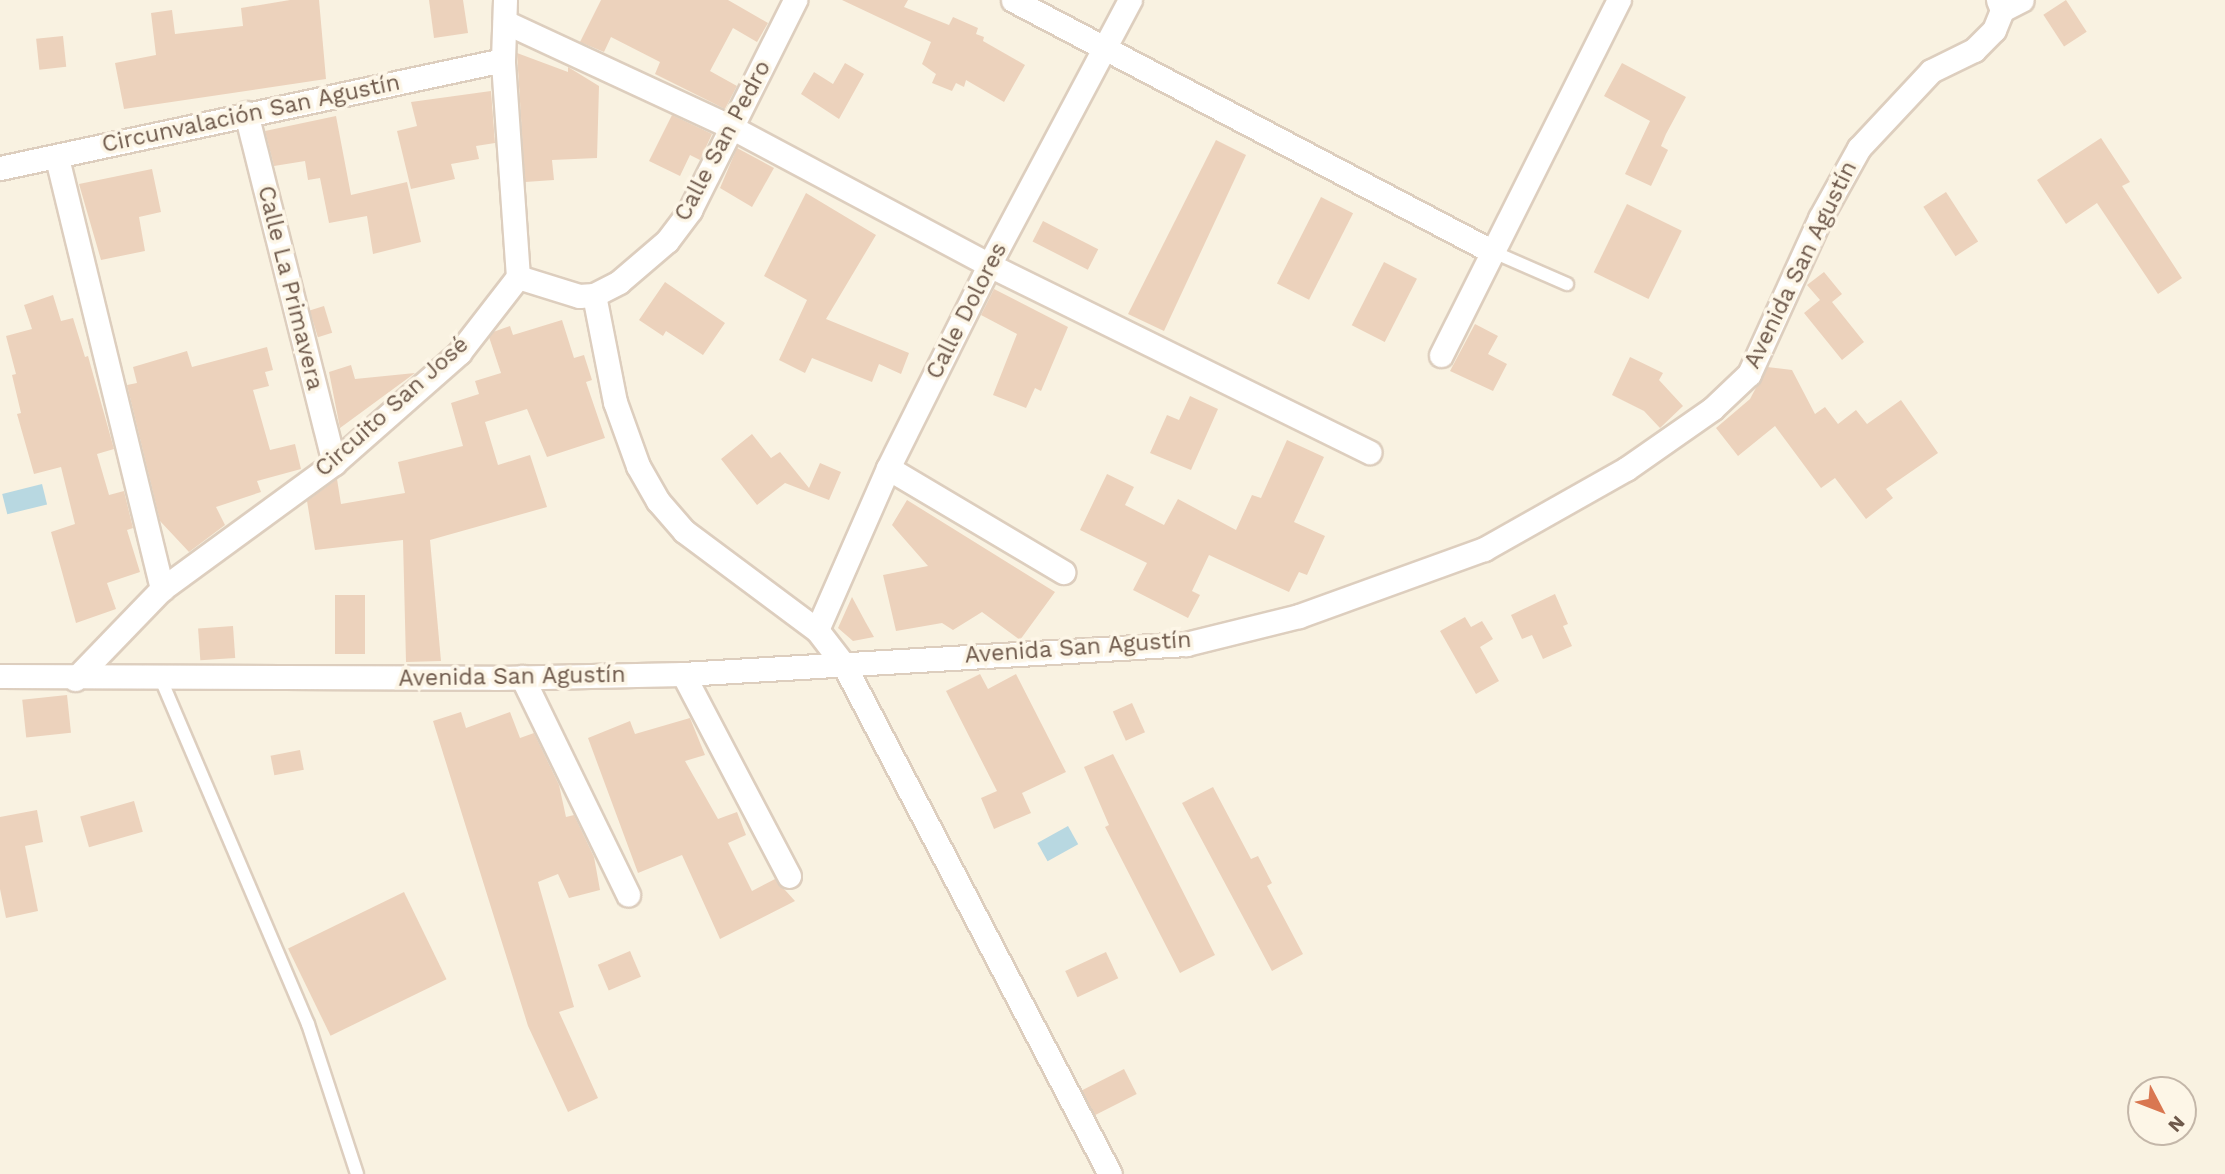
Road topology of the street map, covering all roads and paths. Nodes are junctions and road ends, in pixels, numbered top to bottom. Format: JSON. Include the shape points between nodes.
{"nodes":[{"id":1,"x":796,"y":0,"type":"edge"},
{"id":2,"x":1013,"y":0,"type":"edge"},
{"id":3,"x":1130,"y":0,"type":"edge"},
{"id":4,"x":1619,"y":0,"type":"edge"},
{"id":5,"x":2007,"y":3,"type":"edge"},
{"id":6,"x":505,"y":11,"type":"edge"},
{"id":7,"x":1105,"y":50,"type":"junction"},
{"id":8,"x":503,"y":60,"type":"junction"},
{"id":9,"x":246,"y":113,"type":"junction"},
{"id":10,"x":731,"y":128,"type":"junction"},
{"id":11,"x":57,"y":158,"type":"junction"},
{"id":12,"x":0,"y":168,"type":"edge"},
{"id":13,"x":1491,"y":251,"type":"junction"},
{"id":14,"x":989,"y":265,"type":"junction"},
{"id":15,"x":518,"y":277,"type":"junction"},
{"id":16,"x":1567,"y":284,"type":"dead end"},
{"id":17,"x":594,"y":295,"type":"junction"},
{"id":18,"x":1441,"y":355,"type":"dead end"},
{"id":19,"x":1369,"y":452,"type":"dead end"},
{"id":20,"x":334,"y":463,"type":"junction"},
{"id":21,"x":888,"y":468,"type":"junction"},
{"id":22,"x":1063,"y":572,"type":"dead end"},
{"id":23,"x":162,"y":589,"type":"junction"},
{"id":24,"x":817,"y":630,"type":"junction"},
{"id":25,"x":844,"y":665,"type":"junction"},
{"id":26,"x":683,"y":674,"type":"junction"},
{"id":27,"x":0,"y":676,"type":"edge"},
{"id":28,"x":160,"y":677,"type":"junction"},
{"id":29,"x":522,"y":677,"type":"junction"},
{"id":30,"x":75,"y":679,"type":"junction"},
{"id":31,"x":789,"y":876,"type":"dead end"},
{"id":32,"x":628,"y":894,"type":"dead end"},
{"id":33,"x":357,"y":1174,"type":"edge"},
{"id":34,"x":1110,"y":1174,"type":"edge"}],
"edges":[{"from":1,"to":10,"type":"street","name":"Calle San Pedro"},
{"from":2,"to":7,"type":"street"},
{"from":3,"to":7,"type":"street","name":"Calle Dolores"},
{"from":4,"to":13,"type":"street"},
{"from":5,"to":25,"type":"street","name":"Avenida San Agustín","via":[[1994,30],[1974,50],[1931,71],[1859,148],[1820,218],[1749,374],[1712,410],[1626,469],[1484,549],[1298,616],[1186,644]]},
{"from":6,"to":8,"type":"street"},
{"from":6,"to":10,"type":"street"},
{"from":7,"to":13,"type":"street"},
{"from":7,"to":14,"type":"street","name":"Calle Dolores"},
{"from":8,"to":9,"type":"street","name":"Circunvalación San Agustín"},
{"from":8,"to":15,"type":"street"},
{"from":9,"to":11,"type":"street","name":"Circunvalación San Agustín"},
{"from":9,"to":20,"type":"street","name":"Calle La Primavera"},
{"from":10,"to":14,"type":"street"},
{"from":10,"to":17,"type":"street","name":"Calle San Pedro","via":[[690,210],[667,241],[619,282]]},
{"from":11,"to":12,"type":"street","name":"Circunvalación San Agustín"},
{"from":11,"to":23,"type":"street"},
{"from":13,"to":16,"type":"lane"},
{"from":13,"to":18,"type":"street"},
{"from":14,"to":19,"type":"street"},
{"from":14,"to":21,"type":"street","name":"Calle Dolores"},
{"from":15,"to":17,"type":"street","via":[[579,296]]},
{"from":15,"to":20,"type":"street","name":"Circuito San José","via":[[459,353]]},
{"from":17,"to":24,"type":"street","via":[[615,402],[638,466],[658,501],[684,531]]},
{"from":20,"to":23,"type":"street","name":"Circuito San José"},
{"from":21,"to":22,"type":"street"},
{"from":21,"to":24,"type":"street","name":"Calle Dolores"},
{"from":23,"to":30,"type":"street","name":"Circuito San José"},
{"from":24,"to":25,"type":"street"},
{"from":25,"to":26,"type":"street","name":"Avenida San Agustín"},
{"from":25,"to":34,"type":"street"},
{"from":26,"to":29,"type":"street","name":"Avenida San Agustín"},
{"from":26,"to":31,"type":"street"},
{"from":27,"to":30,"type":"street","name":"Avenida San Agustín"},
{"from":28,"to":29,"type":"street","name":"Avenida San Agustín"},
{"from":28,"to":30,"type":"street","name":"Avenida San Agustín"},
{"from":28,"to":33,"type":"lane","via":[[308,1024]]},
{"from":29,"to":32,"type":"street"}]}
